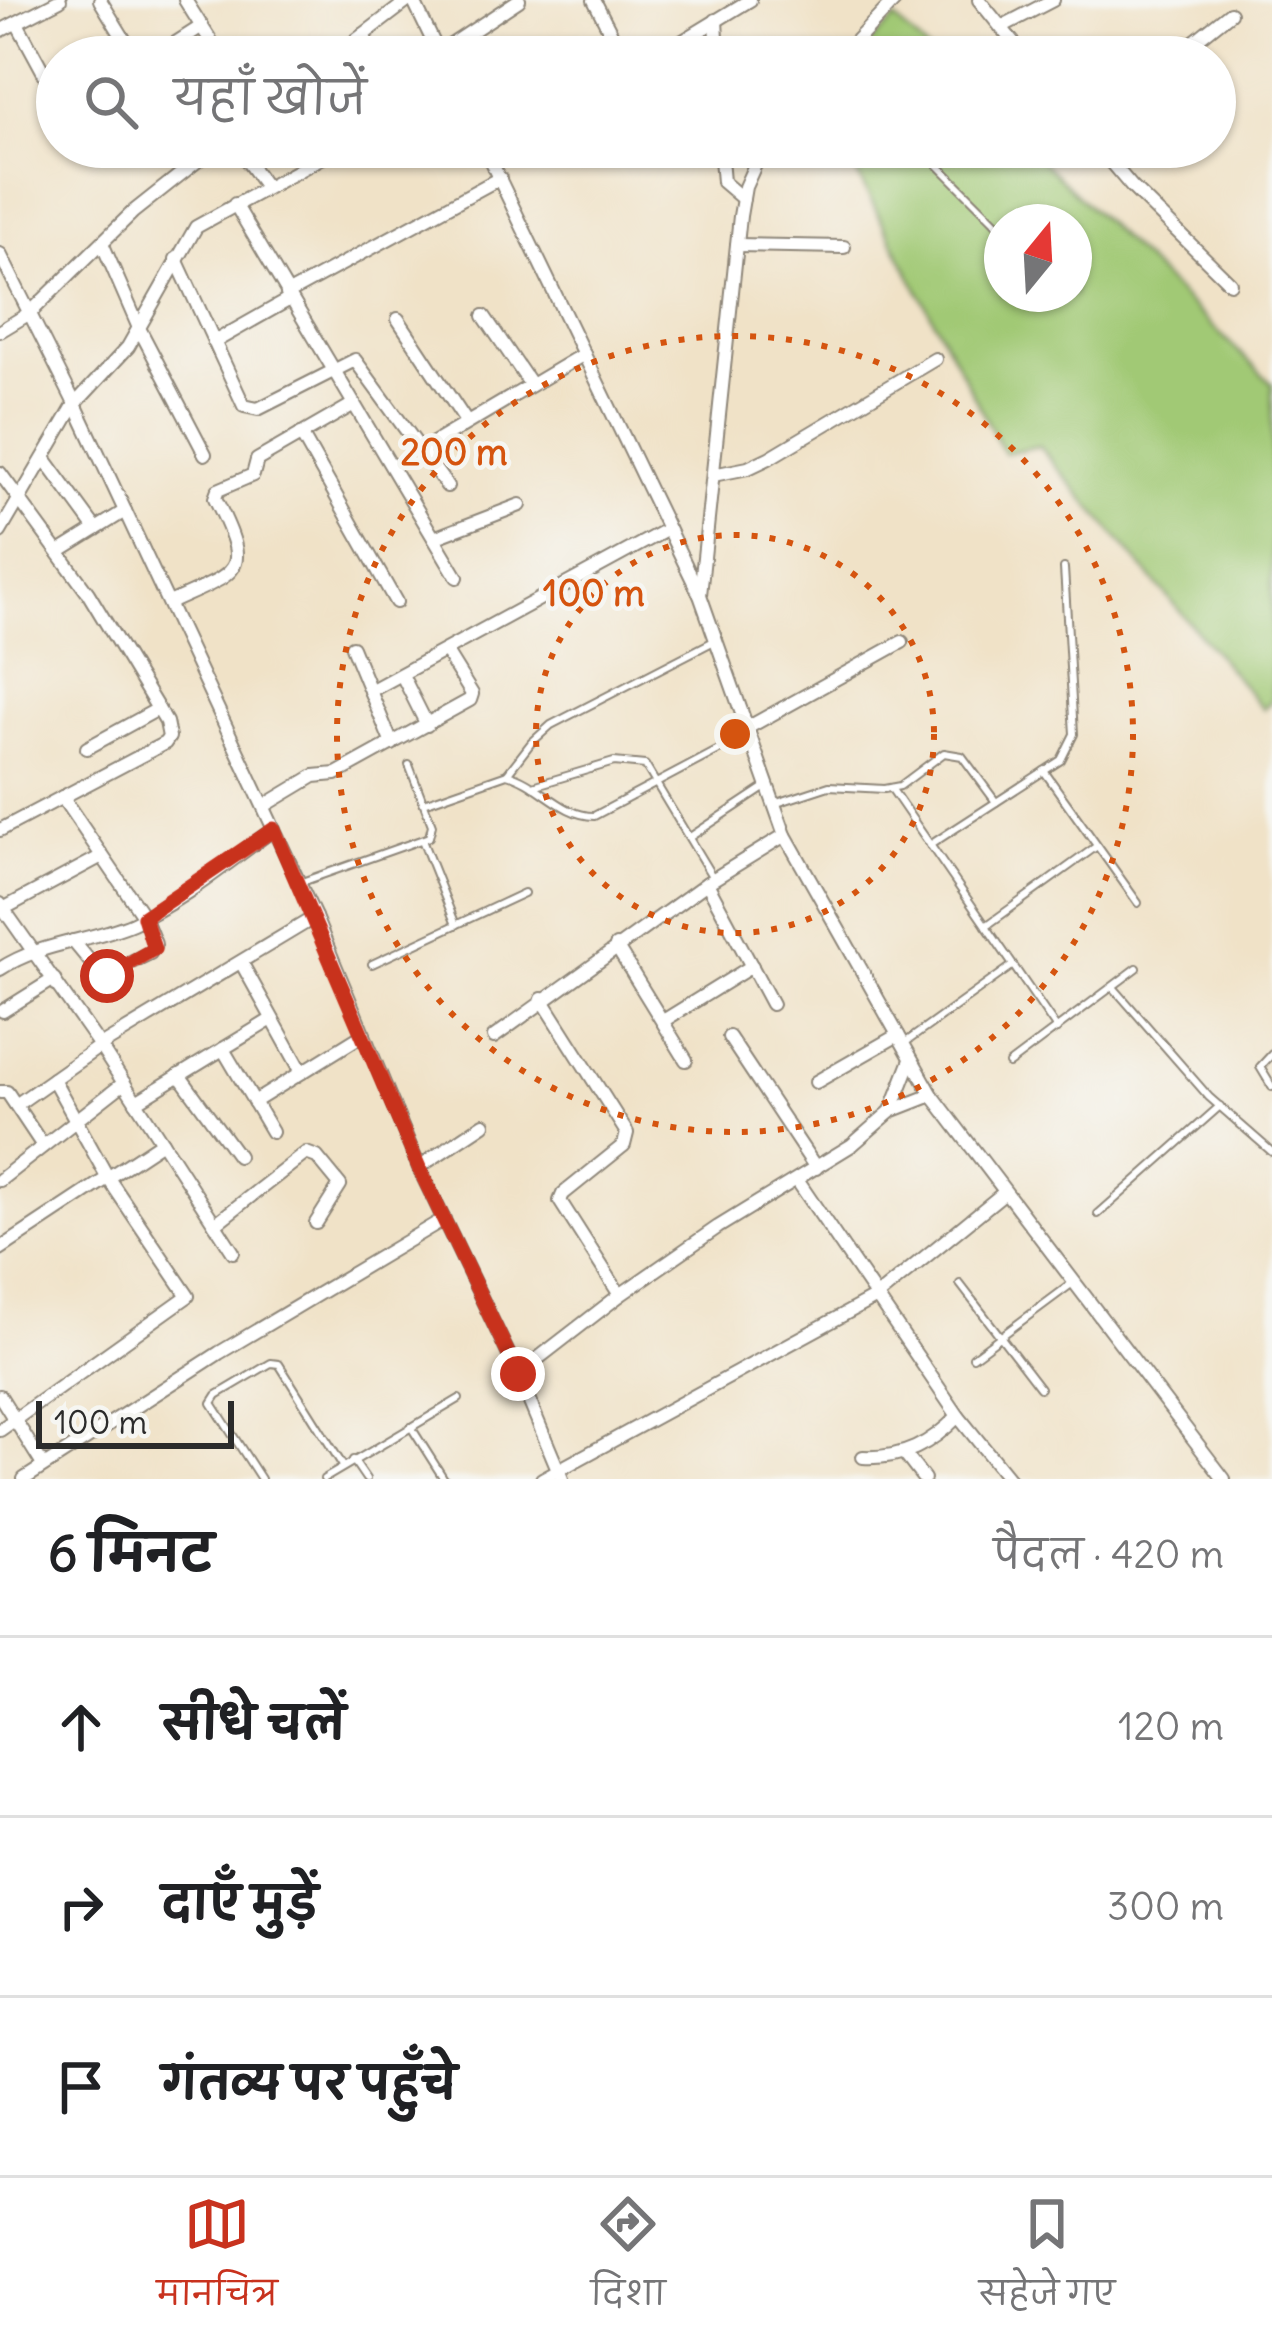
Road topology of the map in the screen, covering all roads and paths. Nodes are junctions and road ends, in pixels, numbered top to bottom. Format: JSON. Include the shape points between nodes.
{"nodes":[{"id":1,"x":60,"y":0,"type":"edge"},
{"id":2,"x":100,"y":0,"type":"edge"},
{"id":3,"x":185,"y":0,"type":"edge"},
{"id":4,"x":519,"y":0,"type":"edge"},
{"id":5,"x":594,"y":0,"type":"edge"},
{"id":6,"x":750,"y":0,"type":"edge"},
{"id":7,"x":895,"y":0,"type":"edge"},
{"id":8,"x":979,"y":0,"type":"edge"},
{"id":9,"x":1053,"y":0,"type":"edge"},
{"id":10,"x":417,"y":2,"type":"edge"},
{"id":11,"x":1230,"y":14,"type":"dead end"},
{"id":12,"x":716,"y":20,"type":"junction"},
{"id":13,"x":17,"y":23,"type":"junction"},
{"id":14,"x":202,"y":26,"type":"junction"},
{"id":15,"x":1001,"y":27,"type":"junction"},
{"id":16,"x":0,"y":32,"type":"edge"},
{"id":17,"x":363,"y":35,"type":"edge"},
{"id":18,"x":122,"y":36,"type":"edge"},
{"id":19,"x":187,"y":36,"type":"edge"},
{"id":20,"x":208,"y":36,"type":"edge"},
{"id":21,"x":432,"y":36,"type":"edge"},
{"id":22,"x":467,"y":36,"type":"edge"},
{"id":23,"x":612,"y":36,"type":"edge"},
{"id":24,"x":690,"y":36,"type":"edge"},
{"id":25,"x":717,"y":36,"type":"edge"},
{"id":26,"x":861,"y":36,"type":"edge"},
{"id":27,"x":1008,"y":36,"type":"edge"},
{"id":28,"x":1201,"y":36,"type":"edge"},
{"id":29,"x":36,"y":58,"type":"edge"},
{"id":30,"x":187,"y":168,"type":"edge"},
{"id":31,"x":252,"y":168,"type":"edge"},
{"id":32,"x":300,"y":168,"type":"edge"},
{"id":33,"x":495,"y":168,"type":"edge"},
{"id":34,"x":722,"y":168,"type":"edge"},
{"id":35,"x":755,"y":168,"type":"edge"},
{"id":36,"x":941,"y":168,"type":"edge"},
{"id":37,"x":1116,"y":168,"type":"edge"},
{"id":38,"x":500,"y":178,"type":"junction"},
{"id":39,"x":266,"y":187,"type":"junction"},
{"id":40,"x":743,"y":199,"type":"junction"},
{"id":41,"x":235,"y":204,"type":"junction"},
{"id":42,"x":984,"y":212,"type":"edge"},
{"id":43,"x":102,"y":243,"type":"junction"},
{"id":44,"x":737,"y":245,"type":"junction"},
{"id":45,"x":844,"y":247,"type":"dead end"},
{"id":46,"x":0,"y":254,"type":"edge"},
{"id":47,"x":176,"y":259,"type":"junction"},
{"id":48,"x":1230,"y":283,"type":"dead end"},
{"id":49,"x":289,"y":296,"type":"junction"},
{"id":50,"x":30,"y":314,"type":"junction"},
{"id":51,"x":484,"y":316,"type":"dead end"},
{"id":52,"x":398,"y":319,"type":"dead end"},
{"id":53,"x":139,"y":328,"type":"junction"},
{"id":54,"x":0,"y":331,"type":"edge"},
{"id":55,"x":214,"y":342,"type":"junction"},
{"id":56,"x":584,"y":354,"type":"junction"},
{"id":57,"x":935,"y":359,"type":"dead end"},
{"id":58,"x":332,"y":370,"type":"junction"},
{"id":59,"x":531,"y":385,"type":"junction"},
{"id":60,"x":75,"y":404,"type":"junction"},
{"id":61,"x":354,"y":404,"type":"junction"},
{"id":62,"x":467,"y":423,"type":"junction"},
{"id":63,"x":301,"y":434,"type":"junction"},
{"id":64,"x":422,"y":450,"type":"junction"},
{"id":65,"x":205,"y":454,"type":"dead end"},
{"id":66,"x":44,"y":458,"type":"junction"},
{"id":67,"x":0,"y":473,"type":"edge"},
{"id":68,"x":713,"y":475,"type":"junction"},
{"id":69,"x":448,"y":486,"type":"dead end"},
{"id":70,"x":20,"y":500,"type":"junction"},
{"id":71,"x":520,"y":505,"type":"dead end"},
{"id":72,"x":125,"y":511,"type":"junction"},
{"id":73,"x":96,"y":529,"type":"junction"},
{"id":74,"x":668,"y":529,"type":"junction"},
{"id":75,"x":0,"y":532,"type":"edge"},
{"id":76,"x":434,"y":538,"type":"junction"},
{"id":77,"x":59,"y":552,"type":"junction"},
{"id":78,"x":1064,"y":568,"type":"dead end"},
{"id":79,"x":458,"y":578,"type":"dead end"},
{"id":80,"x":700,"y":596,"type":"junction"},
{"id":81,"x":396,"y":602,"type":"dead end"},
{"id":82,"x":169,"y":603,"type":"junction"},
{"id":83,"x":716,"y":640,"type":"junction"},
{"id":84,"x":902,"y":642,"type":"dead end"},
{"id":85,"x":352,"y":647,"type":"dead end"},
{"id":86,"x":446,"y":652,"type":"junction"},
{"id":87,"x":402,"y":675,"type":"junction"},
{"id":88,"x":370,"y":691,"type":"junction"},
{"id":89,"x":158,"y":709,"type":"junction"},
{"id":90,"x":427,"y":725,"type":"junction"},
{"id":91,"x":748,"y":731,"type":"junction"},
{"id":92,"x":392,"y":744,"type":"junction"},
{"id":93,"x":87,"y":748,"type":"dead end"},
{"id":94,"x":409,"y":766,"type":"dead end"},
{"id":95,"x":1044,"y":771,"type":"junction"},
{"id":96,"x":507,"y":775,"type":"junction"},
{"id":97,"x":659,"y":782,"type":"junction"},
{"id":98,"x":768,"y":785,"type":"junction"},
{"id":99,"x":533,"y":786,"type":"junction"},
{"id":100,"x":891,"y":788,"type":"junction"},
{"id":101,"x":62,"y":797,"type":"junction"},
{"id":102,"x":996,"y":802,"type":"junction"},
{"id":103,"x":424,"y":803,"type":"junction"},
{"id":104,"x":774,"y":804,"type":"junction"},
{"id":105,"x":264,"y":806,"type":"junction"},
{"id":106,"x":274,"y":829,"type":"junction"},
{"id":107,"x":0,"y":830,"type":"edge"},
{"id":108,"x":785,"y":835,"type":"junction"},
{"id":109,"x":690,"y":837,"type":"junction"},
{"id":110,"x":422,"y":840,"type":"junction"},
{"id":111,"x":930,"y":845,"type":"junction"},
{"id":112,"x":1097,"y":846,"type":"junction"},
{"id":113,"x":101,"y":856,"type":"junction"},
{"id":114,"x":711,"y":881,"type":"junction"},
{"id":115,"x":299,"y":883,"type":"junction"},
{"id":116,"x":524,"y":893,"type":"dead end"},
{"id":117,"x":1138,"y":903,"type":"dead end"},
{"id":118,"x":2,"y":906,"type":"edge"},
{"id":119,"x":144,"y":917,"type":"junction"},
{"id":120,"x":315,"y":917,"type":"junction"},
{"id":121,"x":456,"y":926,"type":"junction"},
{"id":122,"x":986,"y":926,"type":"junction"},
{"id":123,"x":73,"y":941,"type":"junction"},
{"id":124,"x":616,"y":946,"type":"junction"},
{"id":125,"x":33,"y":950,"type":"junction"},
{"id":126,"x":241,"y":962,"type":"junction"},
{"id":127,"x":372,"y":964,"type":"dead end"},
{"id":128,"x":1013,"y":965,"type":"junction"},
{"id":129,"x":752,"y":966,"type":"junction"},
{"id":130,"x":1137,"y":968,"type":"dead end"},
{"id":131,"x":0,"y":969,"type":"edge"},
{"id":132,"x":54,"y":979,"type":"junction"},
{"id":133,"x":1113,"y":987,"type":"junction"},
{"id":134,"x":542,"y":999,"type":"junction"},
{"id":135,"x":772,"y":1004,"type":"dead end"},
{"id":136,"x":3,"y":1011,"type":"edge"},
{"id":137,"x":272,"y":1019,"type":"junction"},
{"id":138,"x":663,"y":1021,"type":"junction"},
{"id":139,"x":1057,"y":1028,"type":"junction"},
{"id":140,"x":364,"y":1034,"type":"junction"},
{"id":141,"x":494,"y":1037,"type":"dead end"},
{"id":142,"x":729,"y":1037,"type":"dead end"},
{"id":143,"x":900,"y":1039,"type":"junction"},
{"id":144,"x":100,"y":1046,"type":"junction"},
{"id":145,"x":223,"y":1049,"type":"junction"},
{"id":146,"x":1272,"y":1054,"type":"edge"},
{"id":147,"x":686,"y":1060,"type":"dead end"},
{"id":148,"x":911,"y":1060,"type":"junction"},
{"id":149,"x":1009,"y":1064,"type":"dead end"},
{"id":150,"x":302,"y":1072,"type":"junction"},
{"id":151,"x":179,"y":1075,"type":"junction"},
{"id":152,"x":53,"y":1079,"type":"junction"},
{"id":153,"x":816,"y":1082,"type":"dead end"},
{"id":154,"x":124,"y":1083,"type":"junction"},
{"id":155,"x":1272,"y":1087,"type":"edge"},
{"id":156,"x":0,"y":1092,"type":"edge"},
{"id":157,"x":932,"y":1095,"type":"junction"},
{"id":158,"x":136,"y":1102,"type":"junction"},
{"id":159,"x":254,"y":1102,"type":"junction"},
{"id":160,"x":16,"y":1105,"type":"junction"},
{"id":161,"x":1220,"y":1106,"type":"junction"},
{"id":162,"x":891,"y":1111,"type":"junction"},
{"id":163,"x":76,"y":1120,"type":"junction"},
{"id":164,"x":484,"y":1124,"type":"dead end"},
{"id":165,"x":272,"y":1132,"type":"dead end"},
{"id":166,"x":162,"y":1142,"type":"junction"},
{"id":167,"x":43,"y":1146,"type":"junction"},
{"id":168,"x":1272,"y":1152,"type":"edge"},
{"id":169,"x":238,"y":1156,"type":"dead end"},
{"id":170,"x":419,"y":1167,"type":"junction"},
{"id":171,"x":816,"y":1168,"type":"junction"},
{"id":172,"x":108,"y":1178,"type":"junction"},
{"id":173,"x":0,"y":1180,"type":"edge"},
{"id":174,"x":797,"y":1180,"type":"junction"},
{"id":175,"x":1005,"y":1192,"type":"junction"},
{"id":176,"x":1098,"y":1214,"type":"dead end"},
{"id":177,"x":444,"y":1219,"type":"junction"},
{"id":178,"x":316,"y":1223,"type":"dead end"},
{"id":179,"x":215,"y":1224,"type":"junction"},
{"id":180,"x":0,"y":1250,"type":"edge"},
{"id":181,"x":233,"y":1252,"type":"dead end"},
{"id":182,"x":1074,"y":1282,"type":"junction"},
{"id":183,"x":960,"y":1284,"type":"dead end"},
{"id":184,"x":620,"y":1295,"type":"junction"},
{"id":185,"x":876,"y":1298,"type":"junction"},
{"id":186,"x":1000,"y":1337,"type":"junction"},
{"id":187,"x":973,"y":1357,"type":"dead end"},
{"id":188,"x":518,"y":1374,"type":"junction"},
{"id":189,"x":1040,"y":1388,"type":"dead end"},
{"id":190,"x":0,"y":1396,"type":"edge"},
{"id":191,"x":459,"y":1399,"type":"dead end"},
{"id":192,"x":958,"y":1416,"type":"junction"},
{"id":193,"x":15,"y":1420,"type":"junction"},
{"id":194,"x":411,"y":1427,"type":"junction"},
{"id":195,"x":0,"y":1430,"type":"edge"},
{"id":196,"x":904,"y":1454,"type":"junction"},
{"id":197,"x":863,"y":1457,"type":"dead end"},
{"id":198,"x":353,"y":1460,"type":"junction"},
{"id":199,"x":43,"y":1465,"type":"junction"},
{"id":200,"x":343,"y":1466,"type":"junction"},
{"id":201,"x":560,"y":1473,"type":"edge"},
{"id":202,"x":24,"y":1479,"type":"edge"},
{"id":203,"x":261,"y":1479,"type":"edge"},
{"id":204,"x":324,"y":1479,"type":"edge"},
{"id":205,"x":366,"y":1479,"type":"edge"},
{"id":206,"x":444,"y":1479,"type":"edge"},
{"id":207,"x":542,"y":1479,"type":"edge"},
{"id":208,"x":924,"y":1479,"type":"edge"},
{"id":209,"x":1009,"y":1479,"type":"edge"},
{"id":210,"x":1224,"y":1479,"type":"edge"}],
"edges":[{"from":1,"to":13,"type":"street"},
{"from":2,"to":18,"type":"street"},
{"from":3,"to":14,"type":"street"},
{"from":4,"to":22,"type":"street"},
{"from":5,"to":23,"type":"street"},
{"from":6,"to":12,"type":"street"},
{"from":7,"to":26,"type":"street"},
{"from":8,"to":15,"type":"street"},
{"from":9,"to":15,"type":"street"},
{"from":10,"to":17,"type":"street"},
{"from":10,"to":21,"type":"street"},
{"from":11,"to":28,"type":"street"},
{"from":12,"to":24,"type":"street"},
{"from":12,"to":25,"type":"street"},
{"from":13,"to":16,"type":"street"},
{"from":13,"to":29,"type":"street"},
{"from":14,"to":19,"type":"street"},
{"from":14,"to":20,"type":"street"},
{"from":15,"to":27,"type":"street"},
{"from":30,"to":43,"type":"street"},
{"from":31,"to":39,"type":"street"},
{"from":32,"to":39,"type":"street"},
{"from":33,"to":38,"type":"street"},
{"from":34,"to":40,"type":"street","via":[[723,182]]},
{"from":35,"to":40,"type":"street"},
{"from":36,"to":42,"type":"lane"},
{"from":37,"to":48,"type":"street"},
{"from":38,"to":49,"type":"street"},
{"from":38,"to":56,"type":"street"},
{"from":39,"to":41,"type":"street"},
{"from":40,"to":44,"type":"street"},
{"from":41,"to":47,"type":"street","via":[[196,227]]},
{"from":41,"to":49,"type":"street"},
{"from":43,"to":50,"type":"street"},
{"from":43,"to":53,"type":"street"},
{"from":44,"to":45,"type":"street"},
{"from":44,"to":68,"type":"street"},
{"from":46,"to":50,"type":"street"},
{"from":47,"to":53,"type":"street"},
{"from":47,"to":55,"type":"street"},
{"from":49,"to":55,"type":"street"},
{"from":49,"to":58,"type":"street"},
{"from":50,"to":54,"type":"street"},
{"from":50,"to":60,"type":"street"},
{"from":51,"to":59,"type":"street"},
{"from":52,"to":62,"type":"street"},
{"from":53,"to":60,"type":"street","via":[[118,363]]},
{"from":53,"to":65,"type":"street"},
{"from":55,"to":58,"type":"street","via":[[248,410]]},
{"from":56,"to":59,"type":"street"},
{"from":56,"to":74,"type":"street"},
{"from":57,"to":68,"type":"street","via":[[769,458]]},
{"from":58,"to":61,"type":"street"},
{"from":58,"to":64,"type":"street","via":[[359,362]]},
{"from":59,"to":62,"type":"street"},
{"from":60,"to":66,"type":"street"},
{"from":60,"to":72,"type":"street"},
{"from":61,"to":63,"type":"street"},
{"from":61,"to":76,"type":"street"},
{"from":62,"to":64,"type":"street"},
{"from":63,"to":81,"type":"street"},
{"from":63,"to":82,"type":"street","via":[[257,460],[253,475],[216,492],[238,544],[236,564],[228,576]]},
{"from":64,"to":69,"type":"street"},
{"from":66,"to":70,"type":"street"},
{"from":66,"to":73,"type":"street"},
{"from":67,"to":70,"type":"street"},
{"from":68,"to":80,"type":"street"},
{"from":70,"to":75,"type":"street"},
{"from":70,"to":77,"type":"street"},
{"from":71,"to":76,"type":"street"},
{"from":72,"to":73,"type":"street"},
{"from":72,"to":82,"type":"street"},
{"from":73,"to":77,"type":"street"},
{"from":74,"to":80,"type":"street"},
{"from":74,"to":86,"type":"street"},
{"from":76,"to":79,"type":"street"},
{"from":77,"to":89,"type":"street"},
{"from":78,"to":95,"type":"lane","via":[[1074,734],[1061,760]]},
{"from":80,"to":83,"type":"street"},
{"from":82,"to":105,"type":"street"},
{"from":83,"to":91,"type":"street"},
{"from":83,"to":96,"type":"lane","via":[[551,725]]},
{"from":84,"to":91,"type":"street"},
{"from":85,"to":88,"type":"street"},
{"from":86,"to":87,"type":"street"},
{"from":86,"to":90,"type":"street","via":[[472,697]]},
{"from":87,"to":88,"type":"street"},
{"from":87,"to":90,"type":"street"},
{"from":88,"to":92,"type":"street"},
{"from":89,"to":93,"type":"street"},
{"from":89,"to":101,"type":"street","via":[[169,730],[165,743]]},
{"from":90,"to":92,"type":"street"},
{"from":91,"to":97,"type":"lane"},
{"from":91,"to":98,"type":"street"},
{"from":92,"to":105,"type":"street"},
{"from":94,"to":103,"type":"lane"},
{"from":95,"to":102,"type":"lane"},
{"from":95,"to":112,"type":"lane"},
{"from":96,"to":99,"type":"lane"},
{"from":96,"to":103,"type":"lane"},
{"from":97,"to":99,"type":"lane","via":[[646,765],[614,762]]},
{"from":97,"to":99,"type":"lane","via":[[594,817]]},
{"from":97,"to":109,"type":"lane"},
{"from":98,"to":104,"type":"street"},
{"from":98,"to":109,"type":"lane"},
{"from":100,"to":102,"type":"lane","via":[[952,753],[972,766]]},
{"from":100,"to":104,"type":"lane","via":[[829,786]]},
{"from":100,"to":111,"type":"lane"},
{"from":101,"to":107,"type":"street"},
{"from":101,"to":113,"type":"street"},
{"from":102,"to":111,"type":"lane"},
{"from":103,"to":110,"type":"lane","via":[[432,831]]},
{"from":104,"to":108,"type":"street"},
{"from":105,"to":106,"type":"street"},
{"from":106,"to":115,"type":"street"},
{"from":106,"to":119,"type":"street"},
{"from":108,"to":114,"type":"street"},
{"from":108,"to":143,"type":"street"},
{"from":109,"to":114,"type":"lane"},
{"from":110,"to":115,"type":"lane"},
{"from":110,"to":121,"type":"lane"},
{"from":111,"to":122,"type":"lane"},
{"from":112,"to":117,"type":"lane"},
{"from":112,"to":122,"type":"lane"},
{"from":113,"to":118,"type":"street"},
{"from":113,"to":119,"type":"street"},
{"from":114,"to":124,"type":"street"},
{"from":114,"to":129,"type":"street"},
{"from":115,"to":120,"type":"street"},
{"from":116,"to":121,"type":"lane"},
{"from":118,"to":125,"type":"street"},
{"from":119,"to":123,"type":"street"},
{"from":119,"to":123,"type":"street","via":[[154,949],[107,976]]},
{"from":120,"to":126,"type":"street"},
{"from":120,"to":140,"type":"street"},
{"from":121,"to":127,"type":"lane"},
{"from":122,"to":128,"type":"lane"},
{"from":123,"to":125,"type":"street"},
{"from":124,"to":134,"type":"street"},
{"from":124,"to":138,"type":"street"},
{"from":125,"to":131,"type":"street"},
{"from":125,"to":132,"type":"street"},
{"from":126,"to":137,"type":"street"},
{"from":126,"to":144,"type":"street"},
{"from":128,"to":139,"type":"lane"},
{"from":128,"to":143,"type":"lane"},
{"from":129,"to":135,"type":"street"},
{"from":129,"to":138,"type":"street"},
{"from":130,"to":133,"type":"lane"},
{"from":132,"to":136,"type":"street"},
{"from":132,"to":144,"type":"street"},
{"from":133,"to":139,"type":"lane"},
{"from":133,"to":161,"type":"lane"},
{"from":134,"to":141,"type":"street"},
{"from":134,"to":184,"type":"street","via":[[627,1132],[624,1144],[560,1201]]},
{"from":137,"to":145,"type":"street"},
{"from":137,"to":150,"type":"street"},
{"from":138,"to":147,"type":"street"},
{"from":139,"to":149,"type":"lane"},
{"from":140,"to":150,"type":"street"},
{"from":140,"to":170,"type":"street"},
{"from":142,"to":171,"type":"street"},
{"from":143,"to":148,"type":"street"},
{"from":143,"to":153,"type":"street"},
{"from":144,"to":152,"type":"street"},
{"from":144,"to":154,"type":"street"},
{"from":145,"to":151,"type":"street"},
{"from":145,"to":159,"type":"street"},
{"from":146,"to":155,"type":"lane","via":[[1260,1067]]},
{"from":148,"to":157,"type":"street"},
{"from":148,"to":162,"type":"street"},
{"from":150,"to":159,"type":"street"},
{"from":151,"to":158,"type":"street"},
{"from":151,"to":169,"type":"street"},
{"from":152,"to":160,"type":"street"},
{"from":152,"to":163,"type":"street"},
{"from":154,"to":158,"type":"street"},
{"from":154,"to":163,"type":"street"},
{"from":156,"to":160,"type":"street"},
{"from":157,"to":162,"type":"street"},
{"from":157,"to":175,"type":"street"},
{"from":158,"to":166,"type":"street"},
{"from":159,"to":165,"type":"street"},
{"from":160,"to":167,"type":"street"},
{"from":161,"to":168,"type":"lane"},
{"from":161,"to":176,"type":"lane"},
{"from":162,"to":171,"type":"street"},
{"from":163,"to":167,"type":"street"},
{"from":163,"to":172,"type":"street"},
{"from":164,"to":170,"type":"street"},
{"from":166,"to":172,"type":"street"},
{"from":166,"to":179,"type":"street"},
{"from":167,"to":173,"type":"street"},
{"from":170,"to":177,"type":"street"},
{"from":171,"to":174,"type":"street"},
{"from":172,"to":180,"type":"street"},
{"from":172,"to":193,"type":"street","via":[[188,1297]]},
{"from":174,"to":184,"type":"street"},
{"from":174,"to":185,"type":"street"},
{"from":175,"to":182,"type":"street"},
{"from":175,"to":185,"type":"street"},
{"from":177,"to":188,"type":"street"},
{"from":177,"to":199,"type":"street"},
{"from":178,"to":179,"type":"street","via":[[340,1185],[307,1153]]},
{"from":179,"to":181,"type":"street"},
{"from":182,"to":186,"type":"lane"},
{"from":182,"to":210,"type":"street"},
{"from":183,"to":186,"type":"lane"},
{"from":184,"to":188,"type":"street"},
{"from":185,"to":192,"type":"street"},
{"from":185,"to":201,"type":"street"},
{"from":186,"to":187,"type":"lane"},
{"from":186,"to":189,"type":"lane"},
{"from":188,"to":201,"type":"street"},
{"from":190,"to":193,"type":"street"},
{"from":191,"to":194,"type":"lane"},
{"from":192,"to":196,"type":"street"},
{"from":192,"to":209,"type":"street"},
{"from":193,"to":195,"type":"street"},
{"from":193,"to":199,"type":"street"},
{"from":194,"to":198,"type":"lane"},
{"from":194,"to":206,"type":"lane"},
{"from":196,"to":197,"type":"street"},
{"from":196,"to":208,"type":"street"},
{"from":198,"to":200,"type":"lane"},
{"from":198,"to":205,"type":"lane"},
{"from":199,"to":202,"type":"street"},
{"from":200,"to":203,"type":"lane","via":[[271,1363],[212,1403]]},
{"from":200,"to":204,"type":"lane"},
{"from":201,"to":207,"type":"street"}]}
